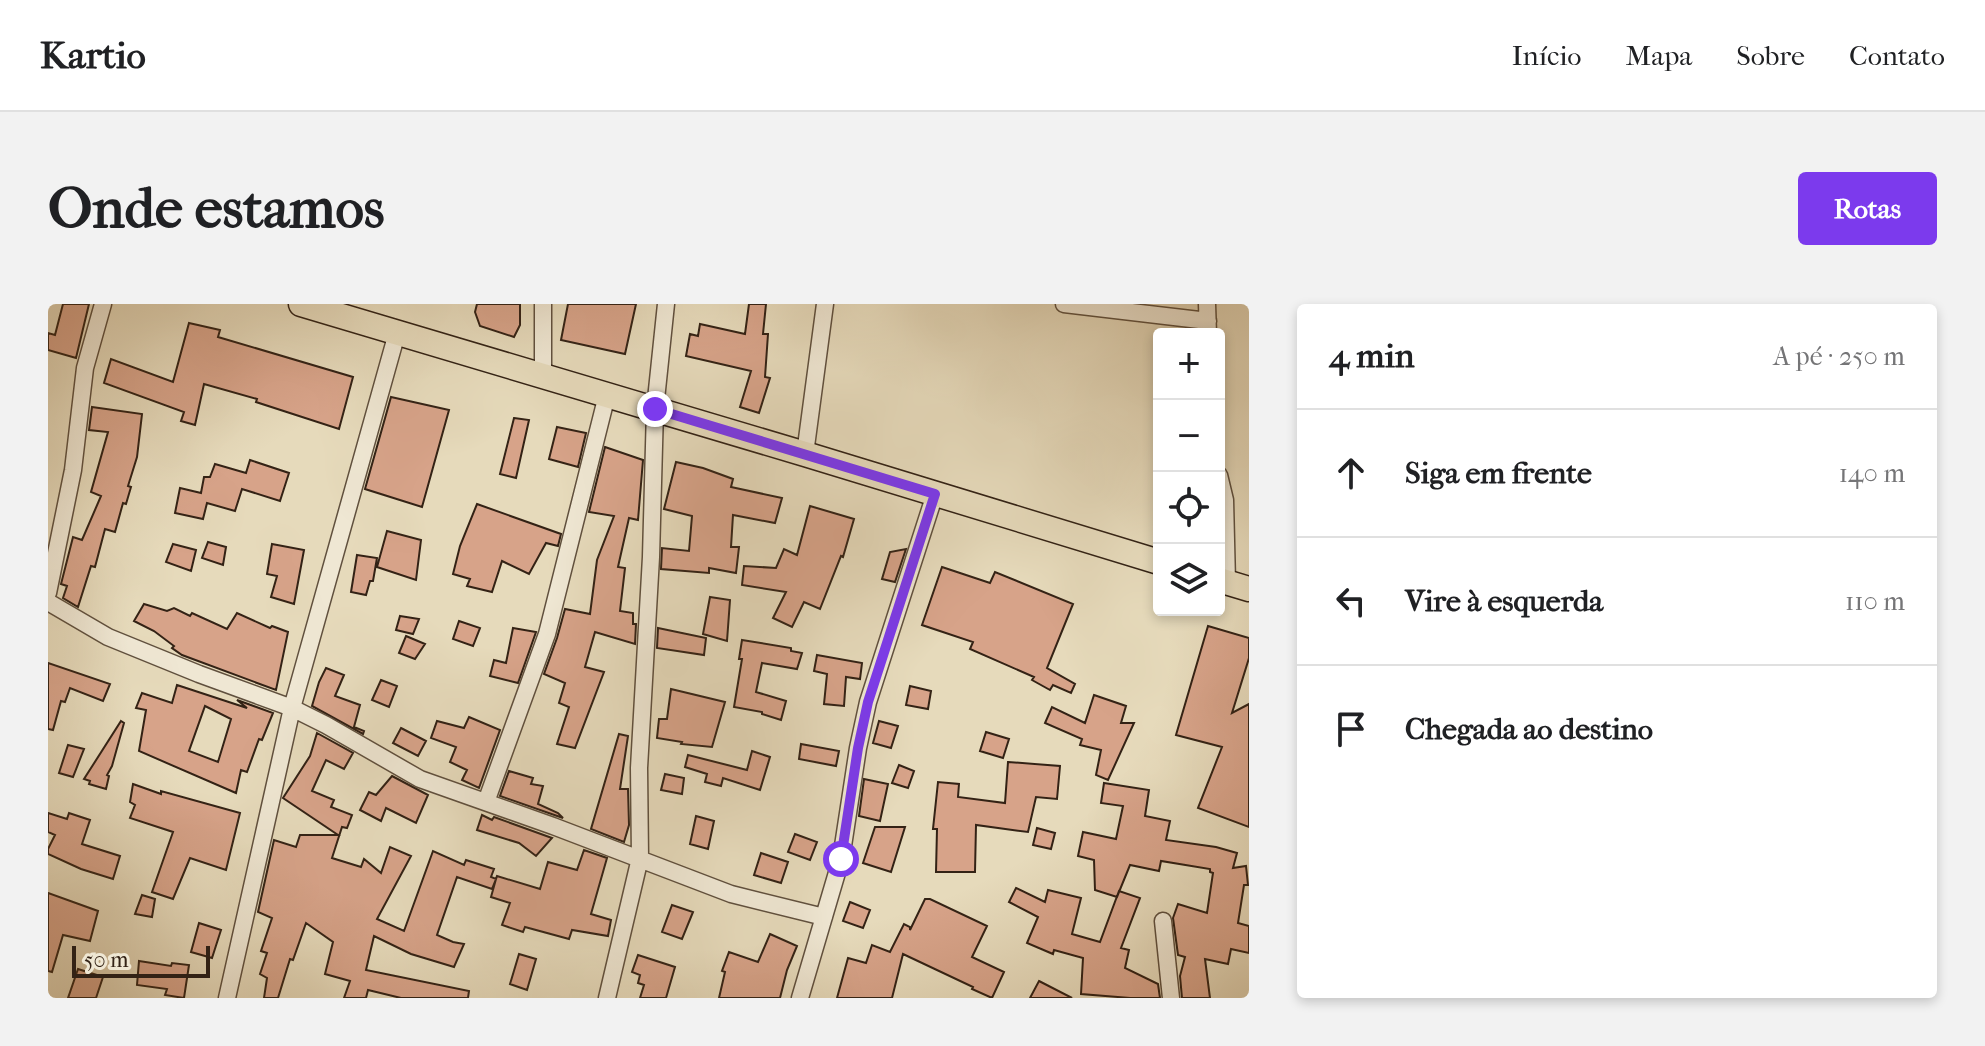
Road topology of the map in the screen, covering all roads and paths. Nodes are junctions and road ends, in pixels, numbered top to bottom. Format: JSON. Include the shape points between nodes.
{"nodes":[{"id":1,"x":103,"y":304,"type":"edge"},
{"id":2,"x":543,"y":304,"type":"edge"},
{"id":3,"x":666,"y":304,"type":"edge"},
{"id":4,"x":825,"y":304,"type":"edge"},
{"id":5,"x":1064,"y":304,"type":"edge"},
{"id":6,"x":307,"y":305,"type":"edge"},
{"id":7,"x":1208,"y":320,"type":"edge"},
{"id":8,"x":397,"y":333,"type":"junction"},
{"id":9,"x":543,"y":376,"type":"junction"},
{"id":10,"x":607,"y":395,"type":"junction"},
{"id":11,"x":655,"y":409,"type":"junction"},
{"id":12,"x":805,"y":454,"type":"junction"},
{"id":13,"x":935,"y":494,"type":"junction"},
{"id":14,"x":1225,"y":500,"type":"edge"},
{"id":15,"x":1153,"y":560,"type":"edge"},
{"id":16,"x":1232,"y":584,"type":"edge"},
{"id":17,"x":48,"y":593,"type":"edge"},
{"id":18,"x":48,"y":602,"type":"edge"},
{"id":19,"x":292,"y":708,"type":"junction"},
{"id":20,"x":486,"y":802,"type":"junction"},
{"id":21,"x":640,"y":858,"type":"junction"},
{"id":22,"x":824,"y":917,"type":"junction"},
{"id":23,"x":1163,"y":921,"type":"dead end"},
{"id":24,"x":227,"y":998,"type":"edge"},
{"id":25,"x":607,"y":998,"type":"edge"},
{"id":26,"x":800,"y":998,"type":"edge"},
{"id":27,"x":1171,"y":998,"type":"edge"}],
"edges":[{"from":1,"to":17,"type":"street","via":[[85,368],[73,470]]},
{"from":2,"to":9,"type":"street"},
{"from":3,"to":11,"type":"street"},
{"from":4,"to":12,"type":"street"},
{"from":5,"to":7,"type":"street"},
{"from":6,"to":8,"type":"main road"},
{"from":8,"to":9,"type":"main road"},
{"from":8,"to":19,"type":"street"},
{"from":9,"to":10,"type":"main road"},
{"from":10,"to":11,"type":"main road"},
{"from":10,"to":20,"type":"street","via":[[547,634]]},
{"from":11,"to":12,"type":"main road"},
{"from":11,"to":21,"type":"street","via":[[639,768]]},
{"from":12,"to":13,"type":"main road"},
{"from":13,"to":15,"type":"main road"},
{"from":13,"to":22,"type":"street","via":[[868,702],[841,859]]},
{"from":14,"to":16,"type":"street"},
{"from":18,"to":19,"type":"street","via":[[108,637]]},
{"from":19,"to":20,"type":"street","via":[[420,779]]},
{"from":19,"to":24,"type":"street"},
{"from":20,"to":21,"type":"street"},
{"from":21,"to":22,"type":"street","via":[[731,894]]},
{"from":21,"to":25,"type":"street"},
{"from":22,"to":26,"type":"street"},
{"from":23,"to":27,"type":"street"}]}
